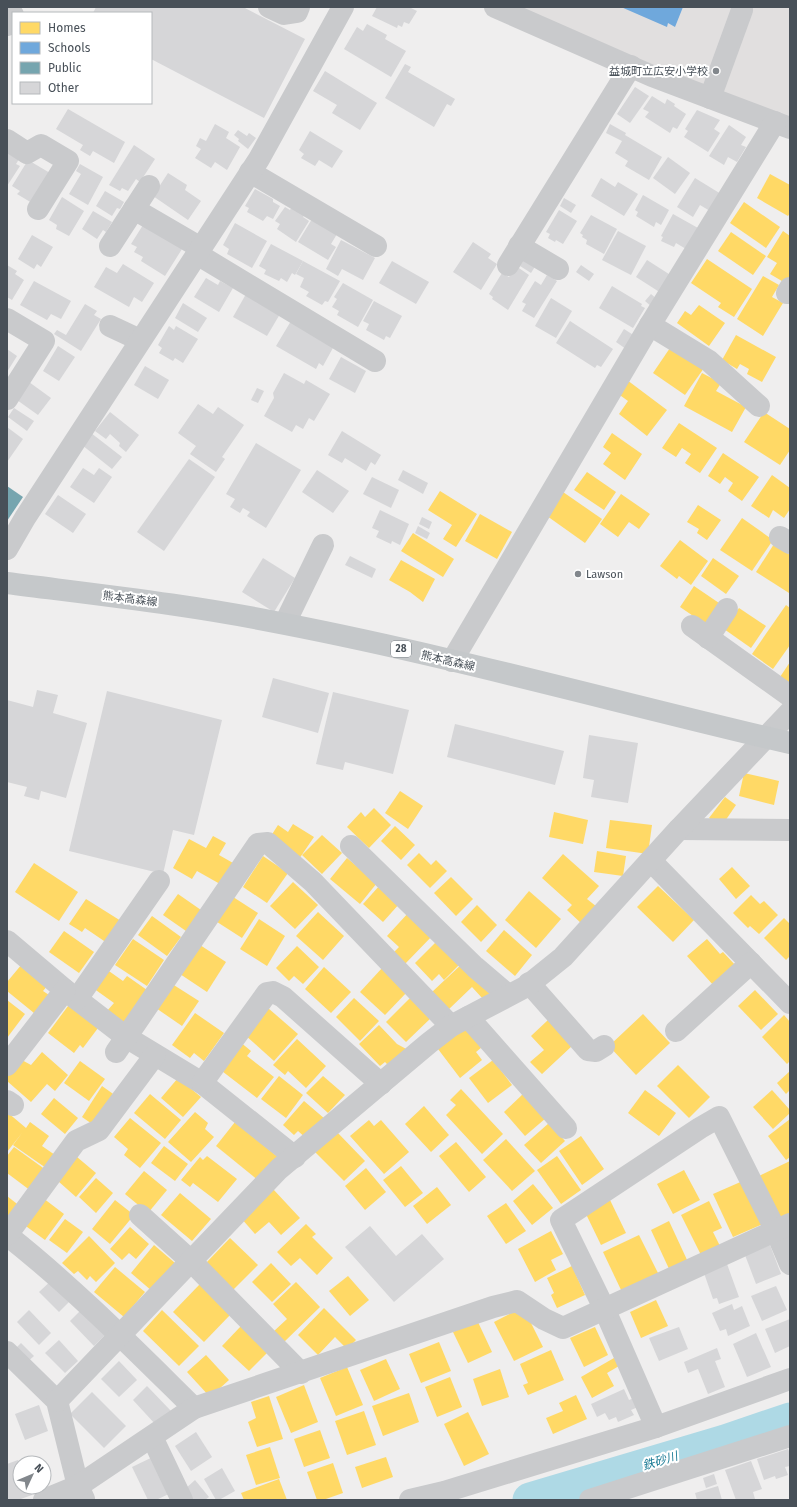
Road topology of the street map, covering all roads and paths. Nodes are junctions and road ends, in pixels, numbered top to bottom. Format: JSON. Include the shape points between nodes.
{"nodes":[{"id":1,"x":269,"y":7,"type":"edge"},
{"id":2,"x":299,"y":7,"type":"edge"},
{"id":3,"x":343,"y":7,"type":"edge"},
{"id":4,"x":495,"y":7,"type":"edge"},
{"id":5,"x":742,"y":10,"type":"dead end"},
{"id":6,"x":630,"y":66,"type":"junction"},
{"id":7,"x":710,"y":98,"type":"junction"},
{"id":8,"x":783,"y":125,"type":"edge"},
{"id":9,"x":7,"y":140,"type":"edge"},
{"id":10,"x":250,"y":172,"type":"junction"},
{"id":11,"x":148,"y":186,"type":"dead end"},
{"id":12,"x":38,"y":209,"type":"dead end"},
{"id":13,"x":134,"y":209,"type":"junction"},
{"id":14,"x":110,"y":246,"type":"dead end"},
{"id":15,"x":376,"y":246,"type":"dead end"},
{"id":16,"x":519,"y":246,"type":"junction"},
{"id":17,"x":199,"y":251,"type":"junction"},
{"id":18,"x":508,"y":264,"type":"dead end"},
{"id":19,"x":558,"y":269,"type":"dead end"},
{"id":20,"x":7,"y":318,"type":"edge"},
{"id":21,"x":650,"y":325,"type":"junction"},
{"id":22,"x":110,"y":326,"type":"dead end"},
{"id":23,"x":140,"y":340,"type":"junction"},
{"id":24,"x":375,"y":361,"type":"dead end"},
{"id":25,"x":7,"y":398,"type":"edge"},
{"id":26,"x":759,"y":406,"type":"dead end"},
{"id":27,"x":323,"y":545,"type":"dead end"},
{"id":28,"x":7,"y":549,"type":"edge"},
{"id":29,"x":7,"y":583,"type":"edge"},
{"id":30,"x":727,"y":609,"type":"dead end"},
{"id":31,"x":285,"y":624,"type":"junction"},
{"id":32,"x":452,"y":662,"type":"junction"},
{"id":33,"x":790,"y":696,"type":"edge"},
{"id":34,"x":790,"y":712,"type":"edge"},
{"id":35,"x":766,"y":737,"type":"junction"},
{"id":36,"x":790,"y":743,"type":"edge"},
{"id":37,"x":679,"y":829,"type":"junction"},
{"id":38,"x":790,"y":830,"type":"edge"},
{"id":39,"x":351,"y":846,"type":"dead end"},
{"id":40,"x":651,"y":860,"type":"junction"},
{"id":41,"x":159,"y":881,"type":"dead end"},
{"id":42,"x":8,"y":943,"type":"edge"},
{"id":43,"x":751,"y":963,"type":"junction"},
{"id":44,"x":530,"y":983,"type":"junction"},
{"id":45,"x":71,"y":994,"type":"junction"},
{"id":46,"x":508,"y":995,"type":"junction"},
{"id":47,"x":790,"y":1003,"type":"edge"},
{"id":48,"x":460,"y":1022,"type":"junction"},
{"id":49,"x":676,"y":1031,"type":"dead end"},
{"id":50,"x":121,"y":1045,"type":"junction"},
{"id":51,"x":604,"y":1046,"type":"dead end"},
{"id":52,"x":155,"y":1055,"type":"junction"},
{"id":53,"x":7,"y":1065,"type":"edge"},
{"id":54,"x":202,"y":1083,"type":"junction"},
{"id":55,"x":381,"y":1084,"type":"junction"},
{"id":56,"x":566,"y":1128,"type":"dead end"},
{"id":57,"x":294,"y":1157,"type":"junction"},
{"id":58,"x":140,"y":1215,"type":"dead end"},
{"id":59,"x":783,"y":1227,"type":"edge"},
{"id":60,"x":7,"y":1235,"type":"edge"},
{"id":61,"x":191,"y":1261,"type":"junction"},
{"id":62,"x":790,"y":1264,"type":"edge"},
{"id":63,"x":604,"y":1308,"type":"junction"},
{"id":64,"x":119,"y":1335,"type":"junction"},
{"id":65,"x":7,"y":1352,"type":"edge"},
{"id":66,"x":300,"y":1372,"type":"junction"},
{"id":67,"x":790,"y":1379,"type":"edge"},
{"id":68,"x":57,"y":1401,"type":"junction"},
{"id":69,"x":194,"y":1408,"type":"junction"},
{"id":70,"x":656,"y":1427,"type":"junction"},
{"id":71,"x":790,"y":1436,"type":"edge"},
{"id":72,"x":152,"y":1437,"type":"junction"},
{"id":73,"x":81,"y":1493,"type":"edge"},
{"id":74,"x":44,"y":1500,"type":"edge"},
{"id":75,"x":182,"y":1500,"type":"edge"},
{"id":76,"x":410,"y":1500,"type":"edge"},
{"id":77,"x":590,"y":1500,"type":"edge"}],
"edges":[{"from":1,"to":2,"type":"street","via":[[284,14],[297,12]]},
{"from":3,"to":10,"type":"street"},
{"from":4,"to":6,"type":"street"},
{"from":5,"to":7,"type":"street"},
{"from":6,"to":7,"type":"street"},
{"from":6,"to":16,"type":"street"},
{"from":7,"to":8,"type":"street"},
{"from":8,"to":21,"type":"street"},
{"from":9,"to":12,"type":"street","via":[[26,153],[41,145],[68,161]]},
{"from":10,"to":15,"type":"street"},
{"from":10,"to":17,"type":"street"},
{"from":11,"to":13,"type":"street"},
{"from":13,"to":14,"type":"street"},
{"from":13,"to":17,"type":"street"},
{"from":16,"to":18,"type":"street"},
{"from":16,"to":19,"type":"street"},
{"from":17,"to":23,"type":"street"},
{"from":17,"to":24,"type":"street"},
{"from":20,"to":25,"type":"street","via":[[44,341]]},
{"from":21,"to":26,"type":"street","via":[[709,361]]},
{"from":21,"to":32,"type":"street"},
{"from":22,"to":23,"type":"street"},
{"from":23,"to":28,"type":"street"},
{"from":27,"to":31,"type":"street"},
{"from":29,"to":31,"type":"main road","name":"熊本高森線","number":"28","via":[[200,608]]},
{"from":30,"to":33,"type":"street","via":[[700,632]]},
{"from":31,"to":32,"type":"main road","name":"熊本高森線","number":"28"},
{"from":32,"to":35,"type":"main road","name":"熊本高森線","number":"28"},
{"from":34,"to":35,"type":"street"},
{"from":35,"to":36,"type":"main road","name":"熊本高森線","number":"28"},
{"from":35,"to":37,"type":"street"},
{"from":37,"to":38,"type":"street"},
{"from":37,"to":40,"type":"street"},
{"from":39,"to":46,"type":"street"},
{"from":40,"to":43,"type":"street"},
{"from":40,"to":44,"type":"street","via":[[563,957]]},
{"from":41,"to":45,"type":"street"},
{"from":42,"to":45,"type":"street"},
{"from":43,"to":47,"type":"street"},
{"from":43,"to":49,"type":"street"},
{"from":44,"to":46,"type":"street"},
{"from":44,"to":51,"type":"street","via":[[588,1050],[596,1051]]},
{"from":45,"to":50,"type":"street"},
{"from":45,"to":53,"type":"street"},
{"from":46,"to":48,"type":"street"},
{"from":48,"to":50,"type":"street","via":[[313,882],[268,843],[258,844]]},
{"from":48,"to":55,"type":"street"},
{"from":48,"to":56,"type":"street"},
{"from":50,"to":52,"type":"street"},
{"from":52,"to":54,"type":"street"},
{"from":52,"to":60,"type":"street","via":[[99,1130],[76,1142]]},
{"from":54,"to":55,"type":"street","via":[[267,993],[273,992],[283,997]]},
{"from":54,"to":57,"type":"street"},
{"from":55,"to":57,"type":"street"},
{"from":57,"to":61,"type":"street","via":[[279,1169]]},
{"from":58,"to":61,"type":"street"},
{"from":59,"to":62,"type":"street"},
{"from":59,"to":63,"type":"street"},
{"from":59,"to":63,"type":"street","via":[[719,1117],[561,1220]]},
{"from":60,"to":64,"type":"street","via":[[46,1267]]},
{"from":61,"to":64,"type":"street"},
{"from":61,"to":66,"type":"street"},
{"from":63,"to":66,"type":"street","via":[[563,1328],[517,1301]]},
{"from":63,"to":70,"type":"street"},
{"from":64,"to":68,"type":"street"},
{"from":64,"to":69,"type":"street"},
{"from":65,"to":68,"type":"street"},
{"from":66,"to":69,"type":"street"},
{"from":67,"to":70,"type":"street"},
{"from":68,"to":73,"type":"street"},
{"from":69,"to":72,"type":"street"},
{"from":70,"to":76,"type":"street","via":[[444,1492]]},
{"from":71,"to":77,"type":"street"},
{"from":72,"to":73,"type":"street"},
{"from":72,"to":75,"type":"street"},
{"from":73,"to":74,"type":"street"}]}
